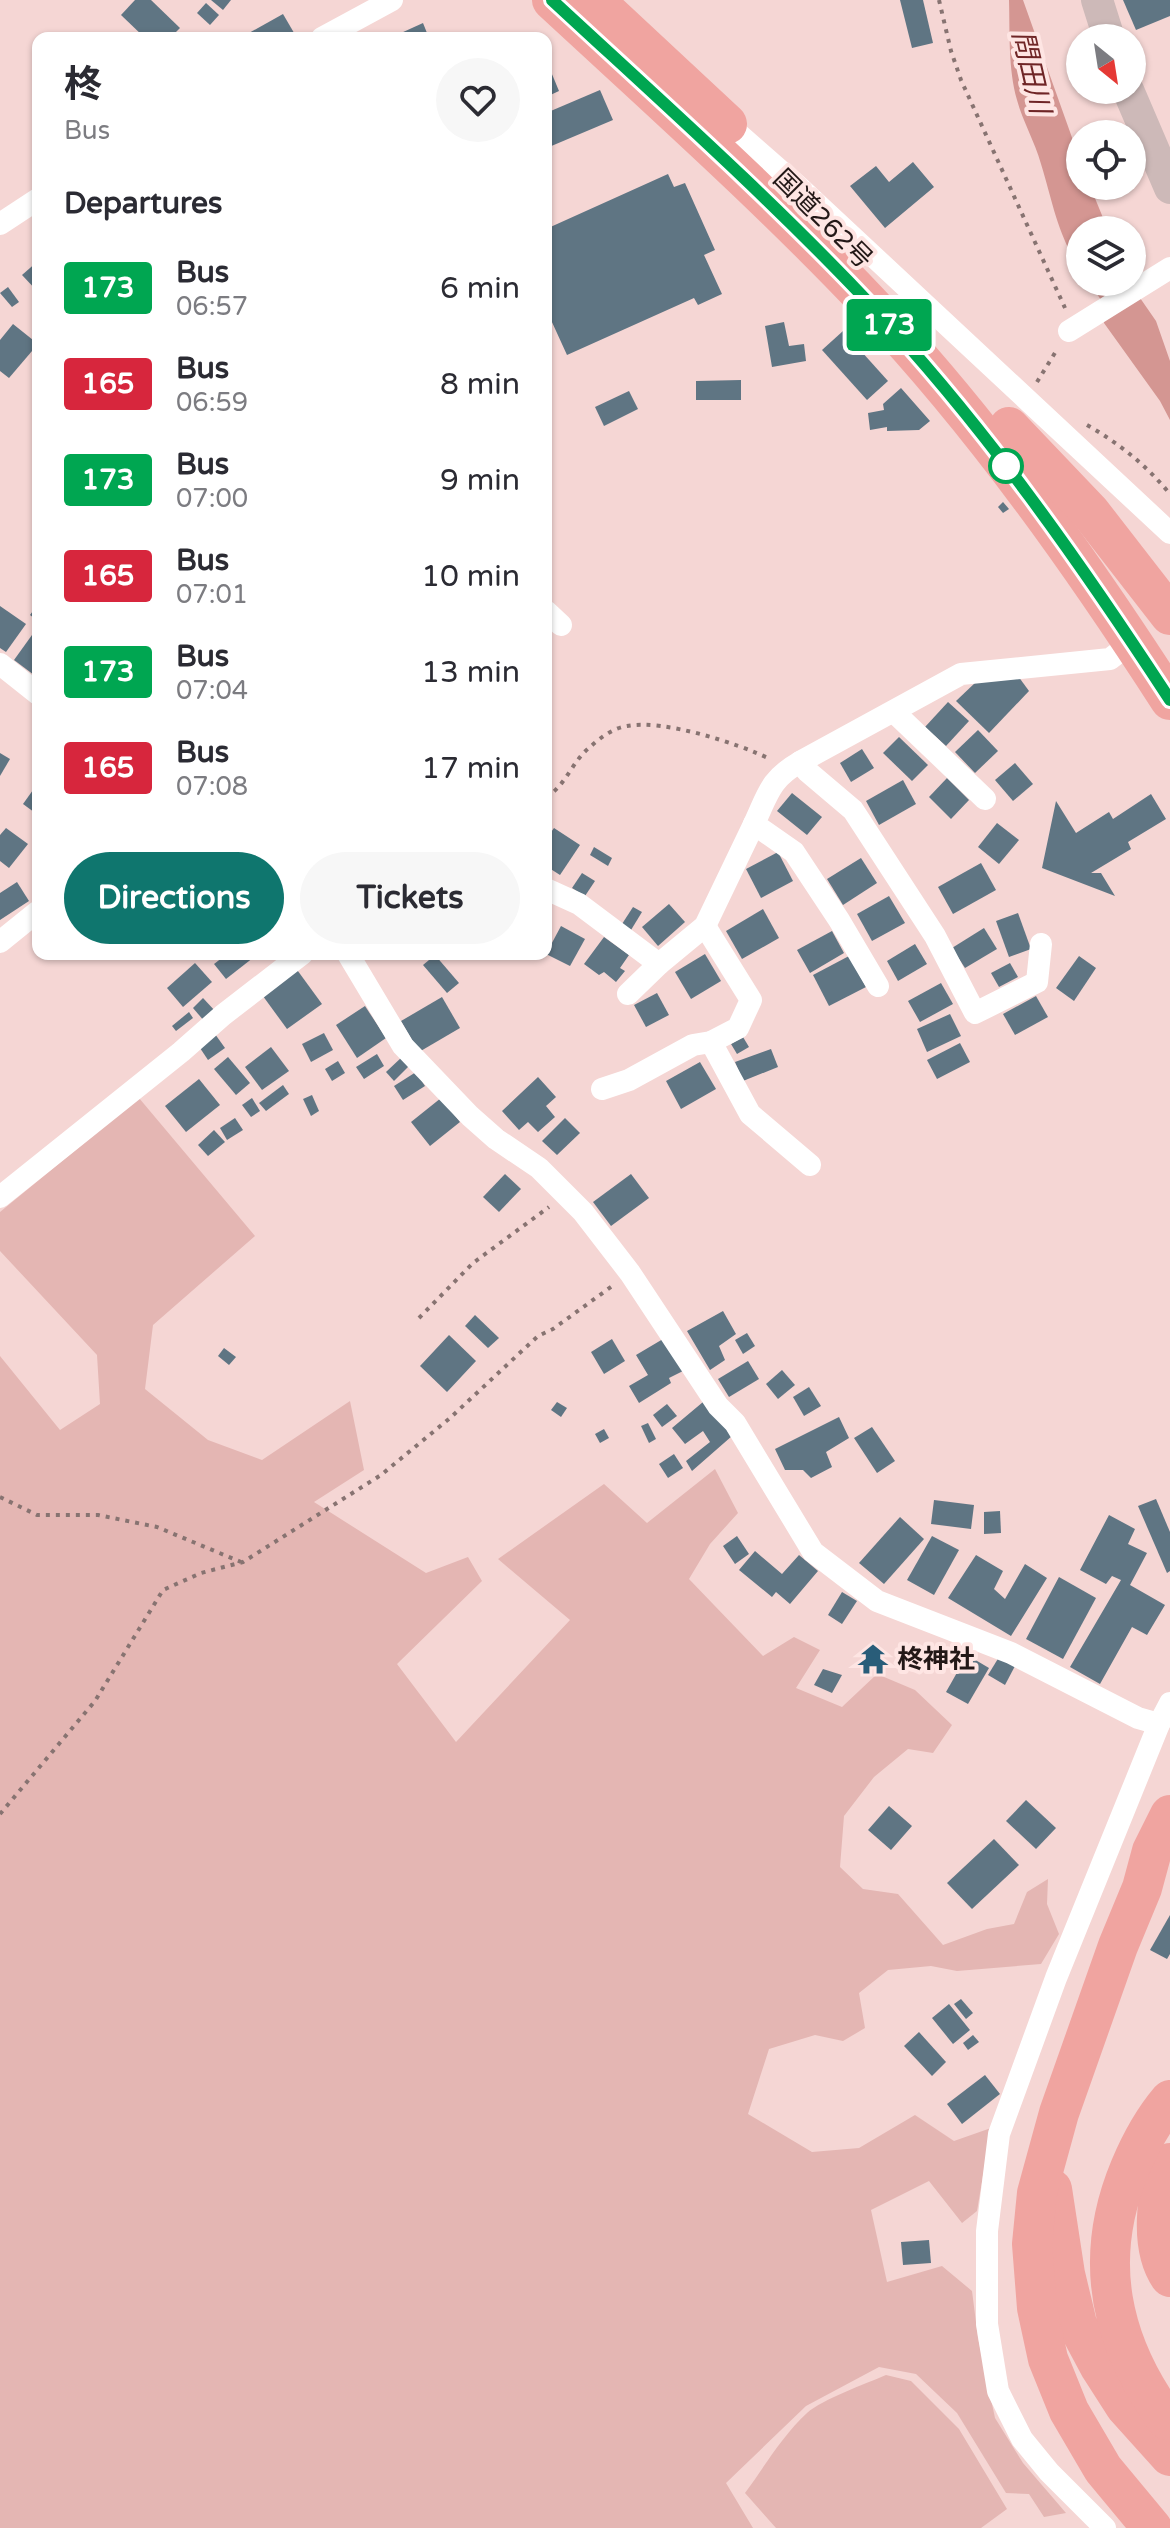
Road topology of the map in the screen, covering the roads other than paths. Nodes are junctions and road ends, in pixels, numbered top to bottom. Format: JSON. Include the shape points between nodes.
{"nodes":[{"id":1,"x":392,"y":0,"type":"edge"},
{"id":2,"x":552,"y":0,"type":"edge"},
{"id":3,"x":594,"y":0,"type":"edge"},
{"id":4,"x":1097,"y":0,"type":"edge"},
{"id":5,"x":1105,"y":24,"type":"edge"},
{"id":6,"x":333,"y":32,"type":"edge"},
{"id":7,"x":1134,"y":104,"type":"edge"},
{"id":8,"x":726,"y":123,"type":"junction"},
{"id":9,"x":1170,"y":188,"type":"edge"},
{"id":10,"x":32,"y":203,"type":"edge"},
{"id":11,"x":0,"y":224,"type":"edge"},
{"id":12,"x":1170,"y":268,"type":"edge"},
{"id":13,"x":1073,"y":329,"type":"road end"},
{"id":14,"x":1009,"y":427,"type":"junction"},
{"id":15,"x":1170,"y":533,"type":"edge"},
{"id":16,"x":1170,"y":615,"type":"edge"},
{"id":17,"x":1132,"y":642,"type":"junction"},
{"id":18,"x":1170,"y":654,"type":"edge"},
{"id":19,"x":0,"y":664,"type":"edge"},
{"id":20,"x":32,"y":689,"type":"edge"},
{"id":21,"x":1170,"y":700,"type":"edge"},
{"id":22,"x":894,"y":712,"type":"junction"},
{"id":23,"x":791,"y":767,"type":"junction"},
{"id":24,"x":985,"y":799,"type":"dead end"},
{"id":25,"x":754,"y":824,"type":"junction"},
{"id":26,"x":552,"y":892,"type":"edge"},
{"id":27,"x":32,"y":916,"type":"edge"},
{"id":28,"x":705,"y":926,"type":"junction"},
{"id":29,"x":0,"y":942,"type":"edge"},
{"id":30,"x":1041,"y":944,"type":"dead end"},
{"id":31,"x":294,"y":960,"type":"edge"},
{"id":32,"x":352,"y":960,"type":"edge"},
{"id":33,"x":659,"y":964,"type":"junction"},
{"id":34,"x":878,"y":986,"type":"dead end"},
{"id":35,"x":628,"y":994,"type":"dead end"},
{"id":36,"x":711,"y":1042,"type":"junction"},
{"id":37,"x":602,"y":1089,"type":"dead end"},
{"id":38,"x":810,"y":1165,"type":"dead end"},
{"id":39,"x":0,"y":1197,"type":"edge"},
{"id":40,"x":1170,"y":1703,"type":"edge"},
{"id":41,"x":1159,"y":1724,"type":"junction"},
{"id":42,"x":1170,"y":1815,"type":"edge"},
{"id":43,"x":1156,"y":1881,"type":"edge"},
{"id":44,"x":1170,"y":2100,"type":"edge"},
{"id":45,"x":1059,"y":2113,"type":"junction"},
{"id":46,"x":1170,"y":2163,"type":"edge"},
{"id":47,"x":1170,"y":2277,"type":"edge"},
{"id":48,"x":1170,"y":2424,"type":"edge"},
{"id":49,"x":1170,"y":2456,"type":"edge"},
{"id":50,"x":1105,"y":2528,"type":"edge"},
{"id":51,"x":1152,"y":2528,"type":"edge"}],
"edges":[{"from":1,"to":6,"type":"street"},
{"from":2,"to":17,"type":"highway","name":"国道262号","via":[[785,216],[873,306],[993,449]]},
{"from":3,"to":8,"type":"highway","name":"国道262号"},
{"from":4,"to":5,"type":"street"},
{"from":7,"to":9,"type":"street"},
{"from":8,"to":14,"type":"highway","name":"国道262号","via":[[869,265]]},
{"from":8,"to":15,"type":"street"},
{"from":10,"to":11,"type":"street"},
{"from":12,"to":13,"type":"street"},
{"from":14,"to":16,"type":"highway","via":[[1090,512]]},
{"from":14,"to":18,"type":"highway","name":"国道262号"},
{"from":17,"to":21,"type":"highway","name":"国道262号"},
{"from":17,"to":22,"type":"street","via":[[1110,659],[961,674]]},
{"from":19,"to":20,"type":"street"},
{"from":22,"to":23,"type":"street"},
{"from":22,"to":24,"type":"street"},
{"from":23,"to":25,"type":"street","via":[[772,784]]},
{"from":23,"to":30,"type":"street","via":[[807,771],[853,810],[935,936],[975,1013],[1037,982]]},
{"from":25,"to":28,"type":"street"},
{"from":25,"to":34,"type":"street","via":[[794,852]]},
{"from":26,"to":33,"type":"street","via":[[579,904]]},
{"from":27,"to":29,"type":"street"},
{"from":28,"to":33,"type":"street"},
{"from":28,"to":36,"type":"street","via":[[751,1000],[738,1028]]},
{"from":31,"to":39,"type":"street"},
{"from":32,"to":41,"type":"street","via":[[403,1046],[470,1116],[539,1168],[583,1212],[735,1423],[813,1552],[877,1601],[1011,1653]]},
{"from":33,"to":35,"type":"street"},
{"from":36,"to":37,"type":"street","via":[[693,1045]]},
{"from":36,"to":38,"type":"street","via":[[750,1114]]},
{"from":40,"to":41,"type":"street"},
{"from":41,"to":50,"type":"street","via":[[999,2134],[987,2231],[987,2324],[998,2391],[1022,2439]]},
{"from":42,"to":43,"type":"highway","via":[[1152,1851]]},
{"from":43,"to":45,"type":"highway","via":[[1118,1946]]},
{"from":44,"to":48,"type":"highway","via":[[1139,2144],[1120,2190],[1109,2263],[1112,2299],[1128,2355]]},
{"from":45,"to":49,"type":"highway","via":[[1051,2180],[1077,2324],[1125,2406]]},
{"from":45,"to":51,"type":"highway","via":[[1037,2193],[1032,2244],[1048,2359],[1069,2411],[1103,2469]]},
{"from":46,"to":47,"type":"highway","via":[[1162,2179],[1156,2226]]}]}
